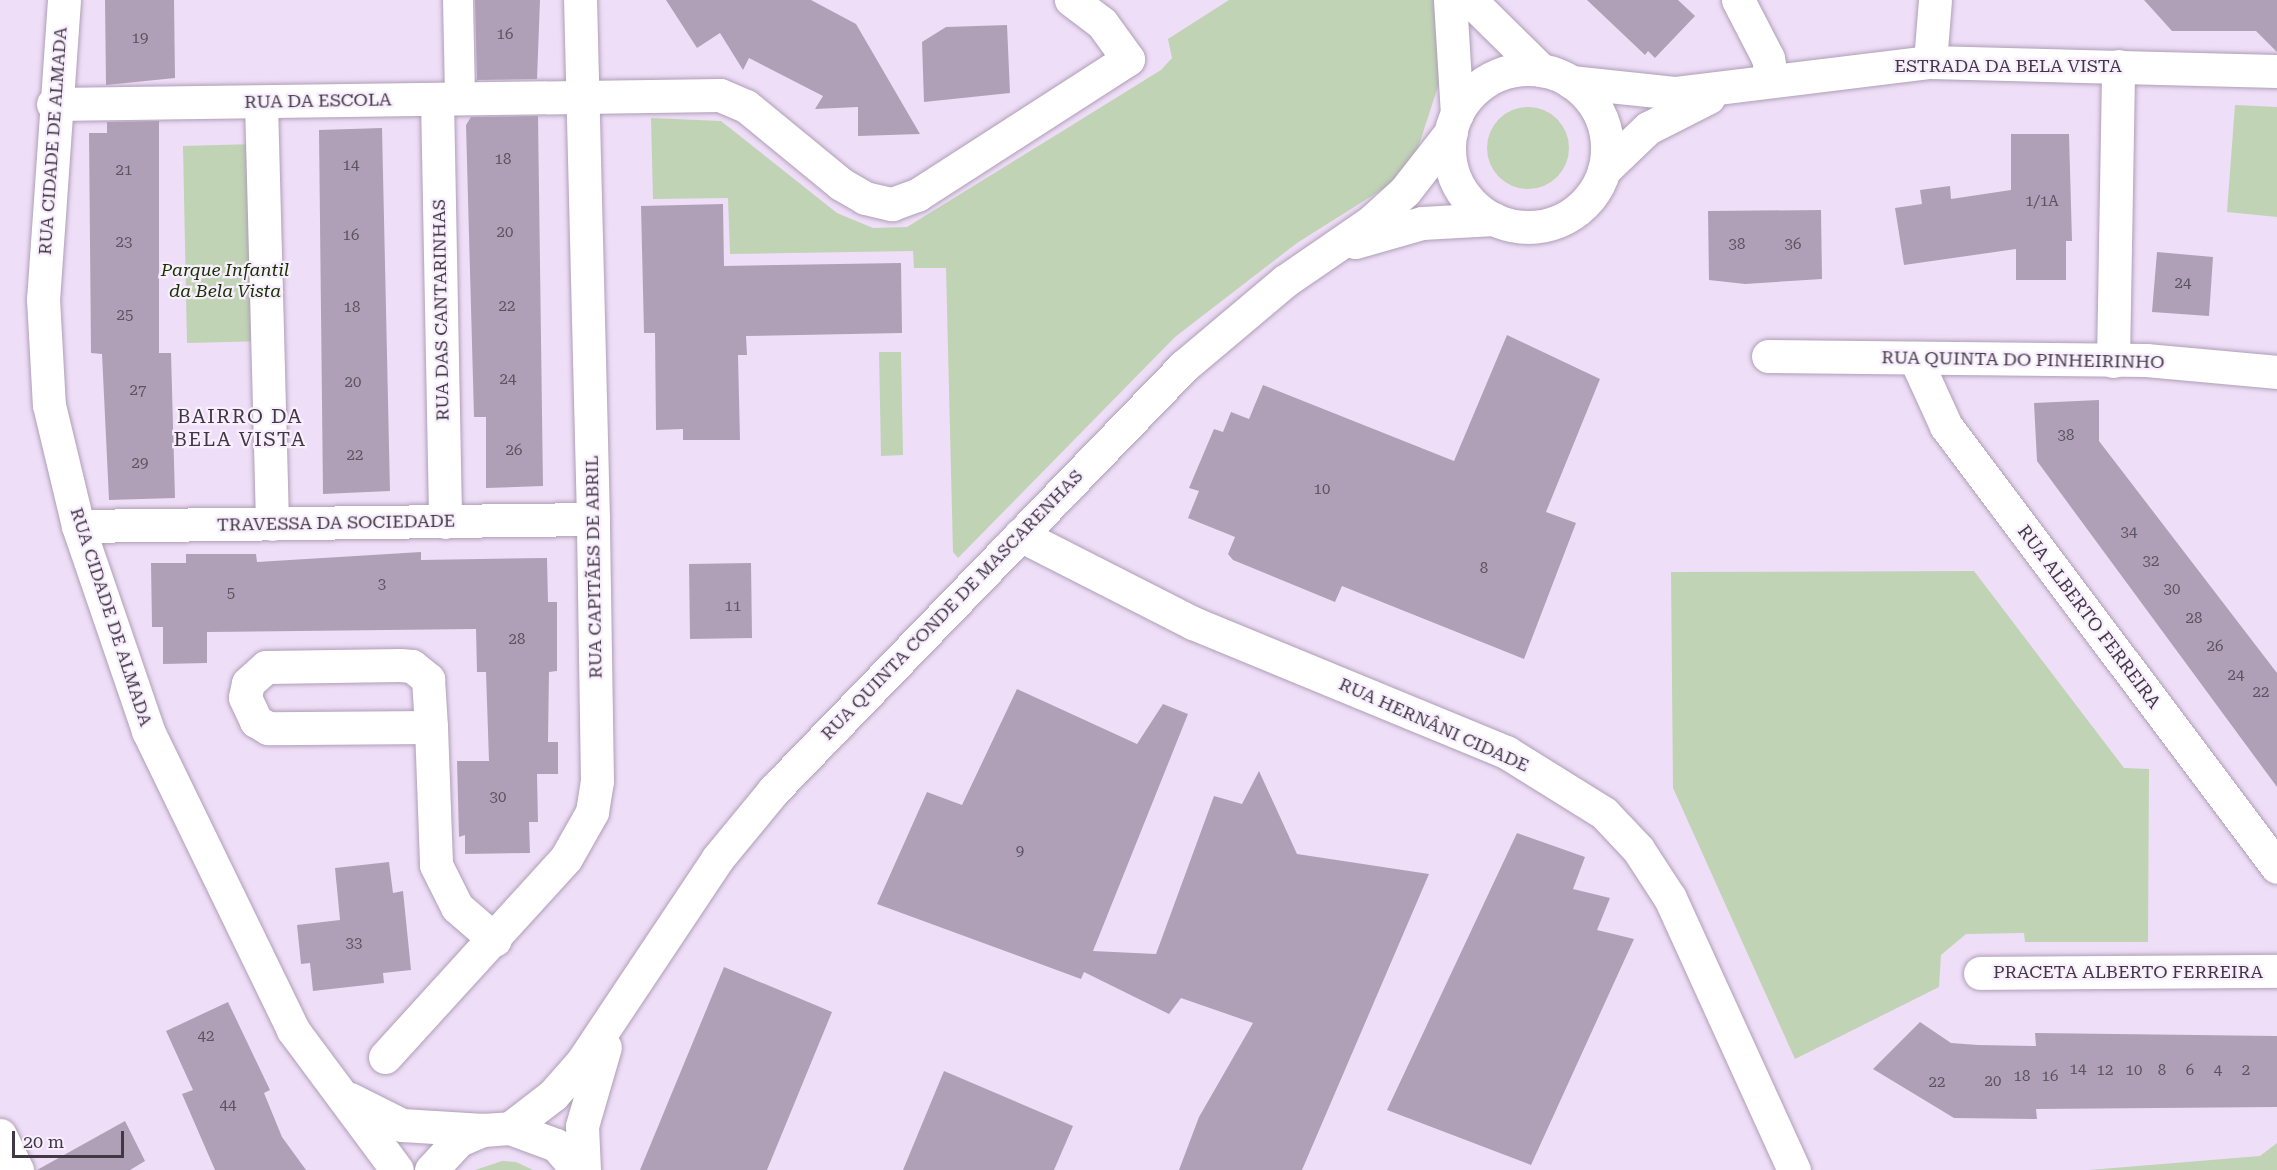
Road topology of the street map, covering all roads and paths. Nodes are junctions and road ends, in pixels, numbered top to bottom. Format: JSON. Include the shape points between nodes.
{"nodes":[{"id":1,"x":64,"y":0,"type":"edge"},
{"id":2,"x":459,"y":0,"type":"edge"},
{"id":3,"x":580,"y":0,"type":"edge"},
{"id":4,"x":1071,"y":0,"type":"edge"},
{"id":5,"x":1450,"y":0,"type":"edge"},
{"id":6,"x":1470,"y":0,"type":"edge"},
{"id":7,"x":1738,"y":0,"type":"edge"},
{"id":8,"x":1935,"y":0,"type":"edge"},
{"id":9,"x":1930,"y":62,"type":"junction"},
{"id":10,"x":2118,"y":66,"type":"junction"},
{"id":11,"x":2277,"y":70,"type":"edge"},
{"id":12,"x":1556,"y":76,"type":"junction"},
{"id":13,"x":1756,"y":83,"type":"junction"},
{"id":14,"x":582,"y":93,"type":"junction"},
{"id":15,"x":448,"y":99,"type":"junction"},
{"id":16,"x":261,"y":102,"type":"junction"},
{"id":17,"x":52,"y":105,"type":"junction"},
{"id":18,"x":1454,"y":123,"type":"junction"},
{"id":19,"x":1604,"y":170,"type":"junction"},
{"id":20,"x":1494,"y":219,"type":"junction"},
{"id":21,"x":1334,"y":250,"type":"junction"},
{"id":22,"x":1768,"y":356,"type":"dead end"},
{"id":23,"x":1915,"y":358,"type":"junction"},
{"id":24,"x":2113,"y":361,"type":"junction"},
{"id":25,"x":2277,"y":372,"type":"edge"},
{"id":26,"x":593,"y":519,"type":"junction"},
{"id":27,"x":445,"y":522,"type":"junction"},
{"id":28,"x":272,"y":524,"type":"junction"},
{"id":29,"x":78,"y":526,"type":"junction"},
{"id":30,"x":1020,"y":535,"type":"junction"},
{"id":31,"x":431,"y":727,"type":"junction"},
{"id":32,"x":2277,"y":867,"type":"edge"},
{"id":33,"x":495,"y":940,"type":"junction"},
{"id":34,"x":2277,"y":971,"type":"edge"},
{"id":35,"x":1980,"y":973,"type":"dead end"},
{"id":36,"x":622,"y":1007,"type":"junction"},
{"id":37,"x":385,"y":1057,"type":"dead end"},
{"id":38,"x":346,"y":1098,"type":"junction"},
{"id":39,"x":496,"y":1129,"type":"junction"},
{"id":40,"x":397,"y":1170,"type":"edge"},
{"id":41,"x":431,"y":1170,"type":"edge"},
{"id":42,"x":578,"y":1170,"type":"edge"},
{"id":43,"x":584,"y":1170,"type":"edge"},
{"id":44,"x":1794,"y":1170,"type":"edge"}],
"edges":[{"from":1,"to":17,"type":"street","name":"RUA CIDADE DE ALMADA"},
{"from":2,"to":15,"type":"street"},
{"from":3,"to":14,"type":"street","name":"RUA CAPITÃES DE ABRIL"},
{"from":4,"to":14,"type":"street","name":"RUA DA ESCOLA","via":[[1102,23],[1128,59],[917,195],[892,204],[865,198],[841,184],[746,106],[720,94]]},
{"from":5,"to":18,"type":"street"},
{"from":6,"to":12,"type":"street"},
{"from":7,"to":13,"type":"street","via":[[1768,58]]},
{"from":8,"to":9,"type":"street"},
{"from":9,"to":10,"type":"street","name":"ESTRADA DA BELA VISTA"},
{"from":9,"to":13,"type":"street","name":"ESTRADA DA BELA VISTA"},
{"from":10,"to":11,"type":"street","name":"ESTRADA DA BELA VISTA"},
{"from":10,"to":24,"type":"street"},
{"from":12,"to":13,"type":"street","via":[[1676,93]]},
{"from":12,"to":18,"type":"street","via":[[1491,78]]},
{"from":12,"to":19,"type":"street","via":[[1590,98],[1603,120]]},
{"from":13,"to":19,"type":"street","via":[[1671,113],[1624,147]]},
{"from":14,"to":15,"type":"street","name":"RUA DA ESCOLA"},
{"from":14,"to":26,"type":"street","name":"RUA CAPITÃES DE ABRIL"},
{"from":15,"to":16,"type":"street","name":"RUA DA ESCOLA"},
{"from":15,"to":27,"type":"street","name":"RUA DAS CANTARINHAS"},
{"from":16,"to":17,"type":"street","name":"RUA DA ESCOLA"},
{"from":16,"to":28,"type":"street"},
{"from":17,"to":29,"type":"street","name":"RUA CIDADE DE ALMADA","via":[[44,322],[49,405]]},
{"from":18,"to":20,"type":"street","via":[[1458,183],[1473,204]]},
{"from":18,"to":21,"type":"street","name":"RUA QUINTA CONDE DE MASCARENHAS","via":[[1406,190]]},
{"from":19,"to":20,"type":"street","via":[[1592,195],[1572,214],[1547,225],[1520,227]]},
{"from":20,"to":21,"type":"street","name":"RUA QUINTA CONDE DE MASCARENHAS","via":[[1422,223]]},
{"from":21,"to":30,"type":"street","name":"RUA QUINTA CONDE DE MASCARENHAS","via":[[1285,281],[1184,366]]},
{"from":22,"to":23,"type":"street","name":"RUA QUINTA DO PINHEIRINHO"},
{"from":23,"to":24,"type":"street","name":"RUA QUINTA DO PINHEIRINHO"},
{"from":23,"to":32,"type":"street","name":"RUA ALBERTO FERREIRA","via":[[1946,426]]},
{"from":24,"to":25,"type":"street","name":"RUA QUINTA DO PINHEIRINHO"},
{"from":26,"to":27,"type":"street","name":"TRAVESSA DA SOCIEDADE"},
{"from":26,"to":33,"type":"street","name":"RUA CAPITÃES DE ABRIL","via":[[597,782],[592,812],[566,858]]},
{"from":27,"to":28,"type":"street","name":"TRAVESSA DA SOCIEDADE"},
{"from":28,"to":29,"type":"street","name":"TRAVESSA DA SOCIEDADE"},
{"from":29,"to":38,"type":"street","name":"RUA CIDADE DE ALMADA","via":[[148,731],[293,1029],[309,1058]]},
{"from":30,"to":36,"type":"street","name":"RUA QUINTA CONDE DE MASCARENHAS","via":[[774,790],[718,858]]},
{"from":30,"to":44,"type":"street","name":"RUA HERNÂNI CIDADE","via":[[1194,623],[1506,752],[1604,813],[1638,849],[1670,898]]},
{"from":31,"to":31,"type":"street","via":[[428,679],[412,666],[266,667],[248,683],[245,697],[256,721],[268,728]]},
{"from":31,"to":33,"type":"street","via":[[436,865],[457,907]]},
{"from":33,"to":37,"type":"street","name":"RUA CAPITÃES DE ABRIL"},
{"from":34,"to":35,"type":"street","name":"PRACETA ALBERTO FERREIRA"},
{"from":36,"to":39,"type":"street","name":"RUA QUINTA CONDE DE MASCARENHAS","via":[[553,1095]]},
{"from":36,"to":43,"type":"street","name":"RUA QUINTA CONDE DE MASCARENHAS","via":[[586,1099]]},
{"from":38,"to":39,"type":"street","via":[[402,1125]]},
{"from":38,"to":40,"type":"street","name":"RUA CIDADE DE ALMADA"},
{"from":39,"to":41,"type":"street","name":"RUA QUINTA CONDE DE MASCARENHAS","via":[[459,1140]]},
{"from":39,"to":42,"type":"street","via":[[556,1144]]}]}
